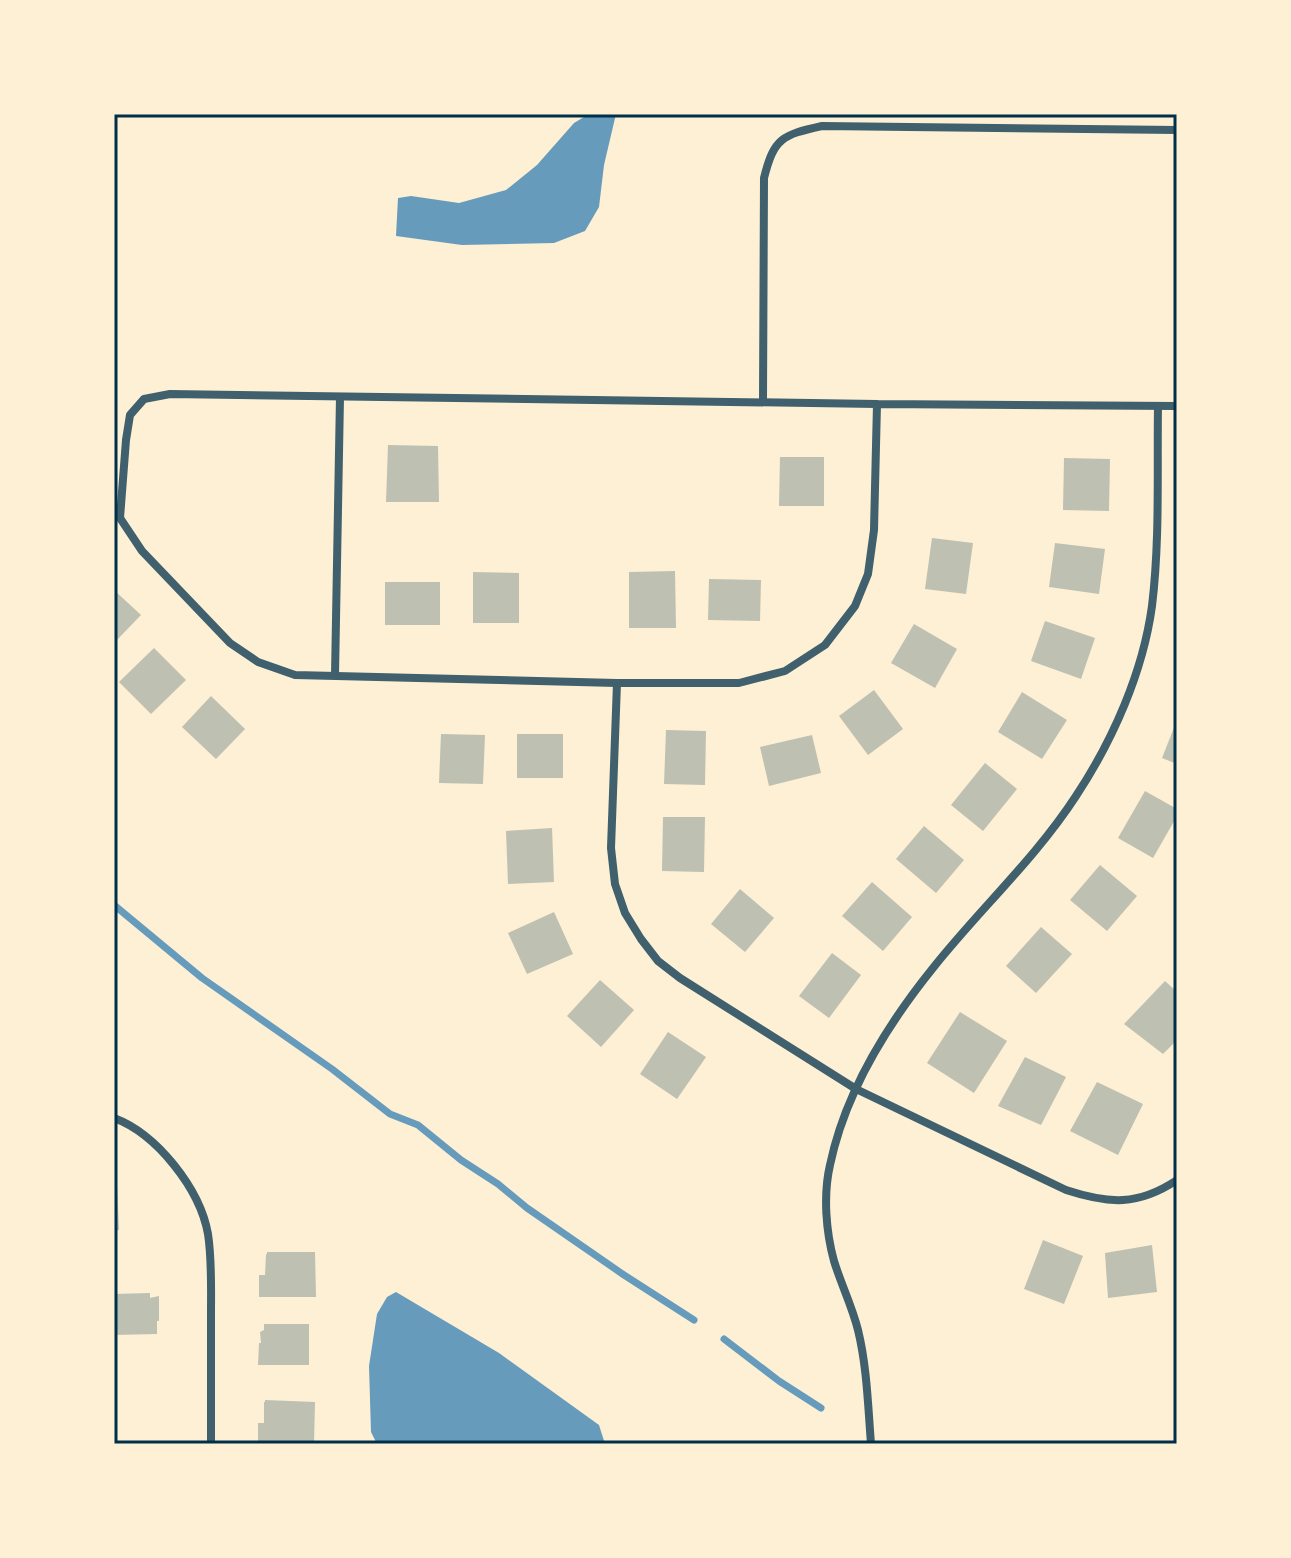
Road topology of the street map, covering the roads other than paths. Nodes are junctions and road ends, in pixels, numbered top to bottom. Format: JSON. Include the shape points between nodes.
{"nodes":[{"id":1,"x":1177,"y":130,"type":"edge"},
{"id":2,"x":340,"y":397,"type":"junction"},
{"id":3,"x":763,"y":401,"type":"junction"},
{"id":4,"x":877,"y":404,"type":"junction"},
{"id":5,"x":1158,"y":406,"type":"junction"},
{"id":6,"x":1177,"y":406,"type":"edge"},
{"id":7,"x":335,"y":675,"type":"junction"},
{"id":8,"x":617,"y":683,"type":"junction"},
{"id":9,"x":856,"y":1089,"type":"junction"},
{"id":10,"x":114,"y":1118,"type":"edge"},
{"id":11,"x":1177,"y":1180,"type":"edge"},
{"id":12,"x":211,"y":1444,"type":"edge"},
{"id":13,"x":871,"y":1444,"type":"edge"}],
"edges":[{"from":1,"to":3,"type":"street","via":[[822,126],[779,141],[764,178]]},
{"from":2,"to":3,"type":"street"},
{"from":2,"to":7,"type":"street"},
{"from":2,"to":7,"type":"street","via":[[170,394],[144,399],[130,415],[120,518],[142,551],[230,643],[258,662],[295,675]]},
{"from":3,"to":4,"type":"street"},
{"from":4,"to":5,"type":"street"},
{"from":4,"to":8,"type":"street","via":[[868,574],[855,606],[825,645],[785,671],[739,683]]},
{"from":5,"to":6,"type":"street"},
{"from":5,"to":9,"type":"street","via":[[1156,563],[1142,653],[1127,700],[1077,796],[904,1006]]},
{"from":7,"to":8,"type":"street"},
{"from":8,"to":9,"type":"street","via":[[611,848],[625,913],[658,961],[680,978]]},
{"from":9,"to":11,"type":"street","via":[[1090,1198],[1142,1198]]},
{"from":9,"to":13,"type":"street","via":[[829,1168],[828,1227],[864,1357]]},
{"from":10,"to":12,"type":"street","via":[[174,1163],[208,1231]]}]}
